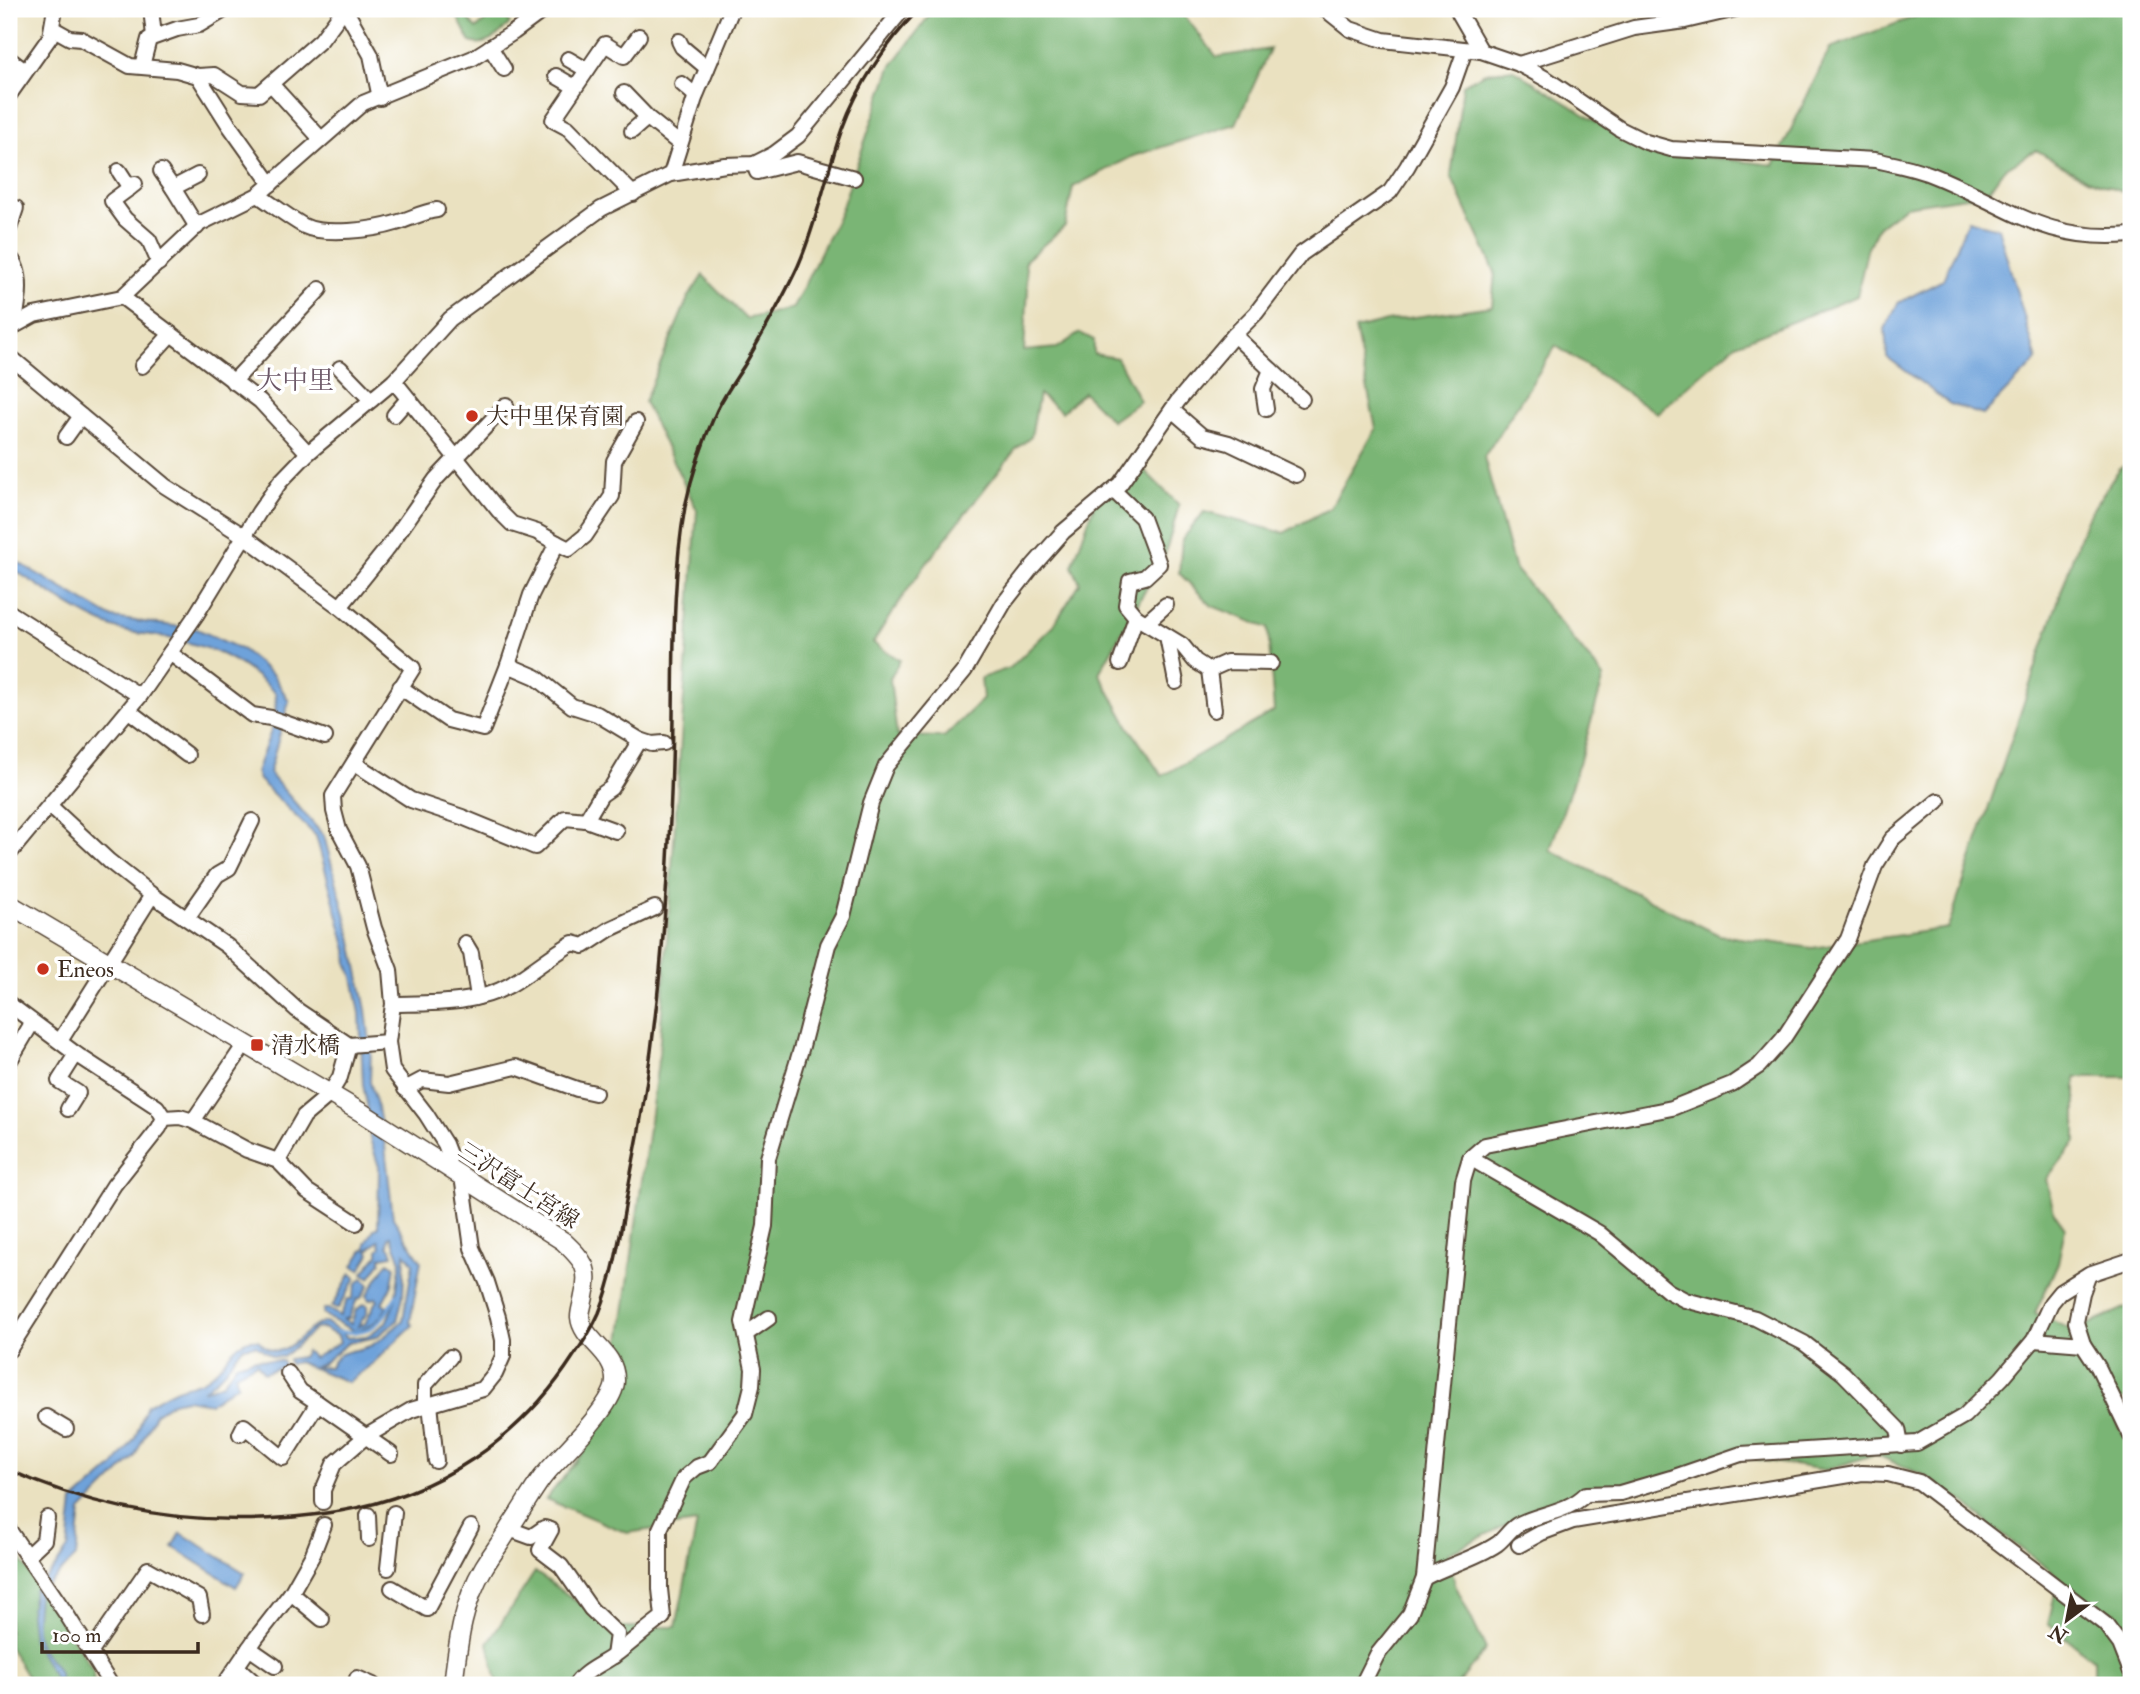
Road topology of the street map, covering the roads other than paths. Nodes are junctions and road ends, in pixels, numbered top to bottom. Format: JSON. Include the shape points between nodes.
{"nodes":[{"id":1,"x":55,"y":9,"type":"edge"},
{"id":2,"x":151,"y":9,"type":"edge"},
{"id":3,"x":224,"y":9,"type":"edge"},
{"id":4,"x":345,"y":9,"type":"edge"},
{"id":5,"x":545,"y":9,"type":"edge"},
{"id":6,"x":732,"y":9,"type":"edge"},
{"id":7,"x":903,"y":9,"type":"edge"},
{"id":8,"x":1325,"y":9,"type":"edge"},
{"id":9,"x":1461,"y":9,"type":"edge"},
{"id":10,"x":1736,"y":9,"type":"edge"},
{"id":11,"x":1683,"y":15,"type":"edge"},
{"id":12,"x":52,"y":28,"type":"junction"},
{"id":13,"x":154,"y":36,"type":"junction"},
{"id":14,"x":639,"y":36,"type":"dead end"},
{"id":15,"x":679,"y":41,"type":"dead end"},
{"id":16,"x":490,"y":47,"type":"junction"},
{"id":17,"x":1465,"y":50,"type":"junction"},
{"id":18,"x":1481,"y":51,"type":"junction"},
{"id":19,"x":569,"y":59,"type":"dead end"},
{"id":20,"x":9,"y":60,"type":"edge"},
{"id":21,"x":1519,"y":64,"type":"junction"},
{"id":22,"x":142,"y":66,"type":"junction"},
{"id":23,"x":707,"y":68,"type":"junction"},
{"id":24,"x":504,"y":69,"type":"dead end"},
{"id":25,"x":587,"y":70,"type":"junction"},
{"id":26,"x":25,"y":71,"type":"junction"},
{"id":27,"x":198,"y":76,"type":"junction"},
{"id":28,"x":556,"y":76,"type":"dead end"},
{"id":29,"x":681,"y":84,"type":"dead end"},
{"id":30,"x":272,"y":85,"type":"junction"},
{"id":31,"x":575,"y":88,"type":"junction"},
{"id":32,"x":624,"y":93,"type":"dead end"},
{"id":33,"x":9,"y":95,"type":"edge"},
{"id":34,"x":696,"y":96,"type":"junction"},
{"id":35,"x":380,"y":98,"type":"junction"},
{"id":36,"x":648,"y":118,"type":"junction"},
{"id":37,"x":632,"y":131,"type":"dead end"},
{"id":38,"x":321,"y":139,"type":"junction"},
{"id":39,"x":680,"y":144,"type":"junction"},
{"id":40,"x":754,"y":164,"type":"junction"},
{"id":41,"x":119,"y":171,"type":"dead end"},
{"id":42,"x":161,"y":171,"type":"dead end"},
{"id":43,"x":671,"y":174,"type":"junction"},
{"id":44,"x":198,"y":175,"type":"dead end"},
{"id":45,"x":854,"y":178,"type":"dead end"},
{"id":46,"x":271,"y":184,"type":"junction"},
{"id":47,"x":173,"y":188,"type":"junction"},
{"id":48,"x":633,"y":194,"type":"junction"},
{"id":49,"x":258,"y":195,"type":"junction"},
{"id":50,"x":16,"y":208,"type":"dead end"},
{"id":51,"x":437,"y":210,"type":"dead end"},
{"id":52,"x":197,"y":227,"type":"junction"},
{"id":53,"x":9,"y":229,"type":"edge"},
{"id":54,"x":2131,"y":235,"type":"edge"},
{"id":55,"x":9,"y":256,"type":"edge"},
{"id":56,"x":159,"y":263,"type":"junction"},
{"id":57,"x":320,"y":289,"type":"dead end"},
{"id":58,"x":122,"y":297,"type":"junction"},
{"id":59,"x":11,"y":330,"type":"edge"},
{"id":60,"x":171,"y":334,"type":"junction"},
{"id":61,"x":1234,"y":335,"type":"junction"},
{"id":62,"x":9,"y":356,"type":"edge"},
{"id":63,"x":142,"y":366,"type":"dead end"},
{"id":64,"x":340,"y":368,"type":"dead end"},
{"id":65,"x":1271,"y":370,"type":"junction"},
{"id":66,"x":394,"y":381,"type":"junction"},
{"id":67,"x":233,"y":382,"type":"junction"},
{"id":68,"x":408,"y":399,"type":"junction"},
{"id":69,"x":1302,"y":399,"type":"dead end"},
{"id":70,"x":371,"y":400,"type":"junction"},
{"id":71,"x":506,"y":405,"type":"dead end"},
{"id":72,"x":1266,"y":409,"type":"dead end"},
{"id":73,"x":1172,"y":410,"type":"junction"},
{"id":74,"x":394,"y":415,"type":"dead end"},
{"id":75,"x":81,"y":416,"type":"junction"},
{"id":76,"x":636,"y":422,"type":"dead end"},
{"id":77,"x":66,"y":437,"type":"dead end"},
{"id":78,"x":308,"y":453,"type":"junction"},
{"id":79,"x":457,"y":457,"type":"junction"},
{"id":80,"x":1296,"y":475,"type":"dead end"},
{"id":81,"x":1113,"y":490,"type":"junction"},
{"id":82,"x":244,"y":536,"type":"junction"},
{"id":83,"x":557,"y":542,"type":"junction"},
{"id":84,"x":1166,"y":605,"type":"dead end"},
{"id":85,"x":340,"y":607,"type":"junction"},
{"id":86,"x":9,"y":612,"type":"edge"},
{"id":87,"x":1141,"y":620,"type":"junction"},
{"id":88,"x":1167,"y":636,"type":"junction"},
{"id":89,"x":173,"y":649,"type":"junction"},
{"id":90,"x":1120,"y":663,"type":"dead end"},
{"id":91,"x":1271,"y":663,"type":"dead end"},
{"id":92,"x":508,"y":665,"type":"junction"},
{"id":93,"x":1209,"y":670,"type":"junction"},
{"id":94,"x":1176,"y":682,"type":"dead end"},
{"id":95,"x":400,"y":687,"type":"junction"},
{"id":96,"x":141,"y":696,"type":"junction"},
{"id":97,"x":1214,"y":710,"type":"dead end"},
{"id":98,"x":129,"y":711,"type":"junction"},
{"id":99,"x":325,"y":737,"type":"dead end"},
{"id":100,"x":640,"y":740,"type":"junction"},
{"id":101,"x":664,"y":743,"type":"dead end"},
{"id":102,"x":187,"y":755,"type":"dead end"},
{"id":103,"x":354,"y":763,"type":"junction"},
{"id":104,"x":1938,"y":801,"type":"dead end"},
{"id":105,"x":50,"y":806,"type":"junction"},
{"id":106,"x":586,"y":820,"type":"junction"},
{"id":107,"x":252,"y":821,"type":"dead end"},
{"id":108,"x":617,"y":831,"type":"dead end"},
{"id":109,"x":9,"y":854,"type":"edge"},
{"id":110,"x":152,"y":895,"type":"junction"},
{"id":111,"x":9,"y":904,"type":"edge"},
{"id":112,"x":655,"y":908,"type":"dead end"},
{"id":113,"x":187,"y":918,"type":"junction"},
{"id":114,"x":465,"y":943,"type":"dead end"},
{"id":115,"x":110,"y":963,"type":"junction"},
{"id":116,"x":478,"y":997,"type":"junction"},
{"id":117,"x":9,"y":1004,"type":"edge"},
{"id":118,"x":393,"y":1004,"type":"junction"},
{"id":119,"x":32,"y":1023,"type":"junction"},
{"id":120,"x":15,"y":1040,"type":"edge"},
{"id":121,"x":60,"y":1041,"type":"junction"},
{"id":122,"x":382,"y":1043,"type":"junction"},
{"id":123,"x":245,"y":1044,"type":"junction"},
{"id":124,"x":354,"y":1045,"type":"junction"},
{"id":125,"x":76,"y":1054,"type":"junction"},
{"id":126,"x":9,"y":1062,"type":"edge"},
{"id":127,"x":405,"y":1089,"type":"junction"},
{"id":128,"x":595,"y":1093,"type":"dead end"},
{"id":129,"x":329,"y":1095,"type":"junction"},
{"id":130,"x":68,"y":1110,"type":"dead end"},
{"id":131,"x":164,"y":1118,"type":"junction"},
{"id":132,"x":193,"y":1121,"type":"junction"},
{"id":133,"x":1470,"y":1158,"type":"junction"},
{"id":134,"x":278,"y":1161,"type":"junction"},
{"id":135,"x":444,"y":1165,"type":"junction"},
{"id":136,"x":462,"y":1176,"type":"junction"},
{"id":137,"x":356,"y":1223,"type":"dead end"},
{"id":138,"x":2131,"y":1260,"type":"edge"},
{"id":139,"x":2089,"y":1274,"type":"junction"},
{"id":140,"x":769,"y":1318,"type":"dead end"},
{"id":141,"x":746,"y":1334,"type":"junction"},
{"id":142,"x":2034,"y":1340,"type":"junction"},
{"id":143,"x":2083,"y":1344,"type":"junction"},
{"id":144,"x":9,"y":1350,"type":"edge"},
{"id":145,"x":450,"y":1357,"type":"dead end"},
{"id":146,"x":288,"y":1373,"type":"dead end"},
{"id":147,"x":318,"y":1403,"type":"junction"},
{"id":148,"x":427,"y":1405,"type":"junction"},
{"id":149,"x":46,"y":1417,"type":"dead end"},
{"id":150,"x":66,"y":1429,"type":"dead end"},
{"id":151,"x":240,"y":1434,"type":"dead end"},
{"id":152,"x":2131,"y":1436,"type":"edge"},
{"id":153,"x":365,"y":1437,"type":"junction"},
{"id":154,"x":1901,"y":1445,"type":"junction"},
{"id":155,"x":391,"y":1454,"type":"dead end"},
{"id":156,"x":436,"y":1461,"type":"dead end"},
{"id":157,"x":323,"y":1502,"type":"dead end"},
{"id":158,"x":394,"y":1513,"type":"dead end"},
{"id":159,"x":368,"y":1515,"type":"dead end"},
{"id":160,"x":47,"y":1518,"type":"dead end"},
{"id":161,"x":324,"y":1525,"type":"dead end"},
{"id":162,"x":471,"y":1527,"type":"dead end"},
{"id":163,"x":509,"y":1529,"type":"junction"},
{"id":164,"x":9,"y":1530,"type":"edge"},
{"id":165,"x":369,"y":1539,"type":"dead end"},
{"id":166,"x":1519,"y":1545,"type":"dead end"},
{"id":167,"x":27,"y":1556,"type":"junction"},
{"id":168,"x":388,"y":1568,"type":"dead end"},
{"id":169,"x":1424,"y":1578,"type":"junction"},
{"id":170,"x":392,"y":1588,"type":"dead end"},
{"id":171,"x":291,"y":1593,"type":"junction"},
{"id":172,"x":202,"y":1614,"type":"dead end"},
{"id":173,"x":322,"y":1619,"type":"dead end"},
{"id":174,"x":249,"y":1648,"type":"junction"},
{"id":175,"x":91,"y":1652,"type":"junction"},
{"id":176,"x":614,"y":1656,"type":"junction"},
{"id":177,"x":275,"y":1666,"type":"dead end"},
{"id":178,"x":237,"y":1667,"type":"junction"},
{"id":179,"x":2131,"y":1672,"type":"edge"},
{"id":180,"x":357,"y":1678,"type":"dead end"},
{"id":181,"x":107,"y":1682,"type":"edge"},
{"id":182,"x":224,"y":1685,"type":"edge"},
{"id":183,"x":257,"y":1685,"type":"edge"},
{"id":184,"x":373,"y":1685,"type":"edge"},
{"id":185,"x":453,"y":1685,"type":"edge"},
{"id":186,"x":575,"y":1685,"type":"edge"},
{"id":187,"x":1362,"y":1685,"type":"edge"}],
"edges":[{"from":1,"to":12,"type":"street"},
{"from":2,"to":13,"type":"street"},
{"from":3,"to":13,"type":"street","via":[[199,25]]},
{"from":4,"to":30,"type":"street","via":[[321,40]]},
{"from":4,"to":35,"type":"street","via":[[371,55]]},
{"from":5,"to":16,"type":"street"},
{"from":6,"to":23,"type":"street"},
{"from":7,"to":40,"type":"street","via":[[798,136]]},
{"from":8,"to":17,"type":"street","via":[[1350,29],[1383,40]]},
{"from":9,"to":18,"type":"street","via":[[1459,13]]},
{"from":10,"to":11,"type":"street"},
{"from":11,"to":21,"type":"street"},
{"from":12,"to":22,"type":"street","via":[[130,66]]},
{"from":12,"to":26,"type":"street"},
{"from":13,"to":22,"type":"street","via":[[149,39]]},
{"from":14,"to":25,"type":"street","via":[[624,57],[606,44]]},
{"from":15,"to":23,"type":"street"},
{"from":16,"to":24,"type":"street"},
{"from":16,"to":35,"type":"street"},
{"from":17,"to":18,"type":"street"},
{"from":17,"to":61,"type":"street","via":[[1452,87],[1390,192],[1301,254]]},
{"from":18,"to":21,"type":"street"},
{"from":19,"to":25,"type":"street"},
{"from":20,"to":26,"type":"street"},
{"from":21,"to":54,"type":"street","via":[[1620,128],[1671,149],[1875,160],[1932,175],[2038,225],[2067,233]]},
{"from":22,"to":27,"type":"street"},
{"from":23,"to":34,"type":"street"},
{"from":25,"to":31,"type":"street"},
{"from":26,"to":33,"type":"street"},
{"from":27,"to":30,"type":"street","via":[[214,75],[242,93],[259,94]]},
{"from":27,"to":46,"type":"street"},
{"from":28,"to":31,"type":"street"},
{"from":29,"to":34,"type":"street"},
{"from":30,"to":38,"type":"street"},
{"from":31,"to":48,"type":"street","via":[[553,120],[568,128]]},
{"from":32,"to":36,"type":"street"},
{"from":34,"to":39,"type":"street"},
{"from":35,"to":38,"type":"street","via":[[363,103]]},
{"from":36,"to":37,"type":"street"},
{"from":36,"to":39,"type":"street"},
{"from":38,"to":46,"type":"street"},
{"from":39,"to":43,"type":"street"},
{"from":40,"to":43,"type":"street"},
{"from":40,"to":45,"type":"street","via":[[757,172],[797,162]]},
{"from":41,"to":56,"type":"street","via":[[133,186],[112,201],[149,240]]},
{"from":42,"to":47,"type":"street"},
{"from":43,"to":48,"type":"street"},
{"from":44,"to":47,"type":"street"},
{"from":46,"to":49,"type":"street"},
{"from":47,"to":52,"type":"street"},
{"from":48,"to":66,"type":"street","via":[[601,209],[450,319]]},
{"from":49,"to":51,"type":"street","via":[[306,227],[337,230],[376,228]]},
{"from":49,"to":52,"type":"street"},
{"from":50,"to":53,"type":"street"},
{"from":52,"to":56,"type":"street"},
{"from":55,"to":59,"type":"street","via":[[18,277]]},
{"from":56,"to":58,"type":"street"},
{"from":57,"to":67,"type":"street"},
{"from":58,"to":59,"type":"street","via":[[34,315]]},
{"from":58,"to":60,"type":"street"},
{"from":60,"to":63,"type":"street"},
{"from":60,"to":67,"type":"street"},
{"from":61,"to":65,"type":"street"},
{"from":61,"to":73,"type":"street"},
{"from":62,"to":75,"type":"street"},
{"from":64,"to":70,"type":"street"},
{"from":65,"to":69,"type":"street"},
{"from":65,"to":72,"type":"street","via":[[1264,388]]},
{"from":66,"to":68,"type":"street"},
{"from":66,"to":70,"type":"street"},
{"from":67,"to":78,"type":"street","via":[[260,401]]},
{"from":68,"to":74,"type":"street"},
{"from":68,"to":79,"type":"street"},
{"from":70,"to":78,"type":"street"},
{"from":71,"to":79,"type":"street"},
{"from":73,"to":80,"type":"street","via":[[1202,436],[1237,446]]},
{"from":73,"to":81,"type":"street"},
{"from":75,"to":77,"type":"street"},
{"from":75,"to":82,"type":"street","via":[[176,494]]},
{"from":76,"to":83,"type":"street","via":[[614,461],[612,496],[585,536],[569,549]]},
{"from":78,"to":82,"type":"street","via":[[280,482]]},
{"from":79,"to":83,"type":"street","via":[[512,524]]},
{"from":79,"to":85,"type":"street"},
{"from":81,"to":87,"type":"street","via":[[1142,518],[1159,565],[1145,577],[1130,581],[1126,606]]},
{"from":81,"to":141,"type":"street","via":[[1063,532],[1033,566],[1004,603],[965,670],[883,773],[768,1158],[765,1226],[743,1322]]},
{"from":82,"to":85,"type":"street"},
{"from":82,"to":89,"type":"street"},
{"from":83,"to":92,"type":"street","via":[[531,595]]},
{"from":84,"to":87,"type":"street"},
{"from":85,"to":95,"type":"street","via":[[413,668]]},
{"from":86,"to":96,"type":"street"},
{"from":87,"to":88,"type":"street"},
{"from":87,"to":90,"type":"street"},
{"from":88,"to":93,"type":"street"},
{"from":88,"to":94,"type":"street"},
{"from":89,"to":96,"type":"street"},
{"from":89,"to":99,"type":"street","via":[[252,715]]},
{"from":91,"to":93,"type":"street","via":[[1227,662]]},
{"from":92,"to":95,"type":"street","via":[[483,729],[448,720]]},
{"from":92,"to":100,"type":"street","via":[[536,677],[572,706],[597,714]]},
{"from":93,"to":97,"type":"street"},
{"from":95,"to":103,"type":"street"},
{"from":96,"to":98,"type":"street"},
{"from":98,"to":102,"type":"street"},
{"from":98,"to":105,"type":"street"},
{"from":100,"to":101,"type":"street"},
{"from":100,"to":106,"type":"street"},
{"from":103,"to":106,"type":"street","via":[[411,800],[535,847],[565,818]]},
{"from":103,"to":118,"type":"street","via":[[333,796],[334,811],[358,866],[390,970]]},
{"from":104,"to":133,"type":"street","via":[[1892,839],[1875,866],[1848,939],[1783,1039],[1759,1066],[1732,1084],[1672,1108],[1485,1145]]},
{"from":105,"to":109,"type":"street"},
{"from":105,"to":110,"type":"street"},
{"from":106,"to":108,"type":"street"},
{"from":107,"to":113,"type":"street","via":[[229,868],[217,875]]},
{"from":110,"to":113,"type":"street"},
{"from":110,"to":115,"type":"street"},
{"from":111,"to":115,"type":"main road","name":"三沢富士宮線"},
{"from":112,"to":116,"type":"street","via":[[584,946],[573,943],[507,987]]},
{"from":113,"to":124,"type":"street","via":[[227,946],[297,1010]]},
{"from":114,"to":116,"type":"street"},
{"from":115,"to":121,"type":"street"},
{"from":115,"to":123,"type":"main road","name":"三沢富士宮線"},
{"from":116,"to":118,"type":"street"},
{"from":117,"to":119,"type":"street"},
{"from":118,"to":122,"type":"street"},
{"from":119,"to":120,"type":"street"},
{"from":119,"to":121,"type":"street"},
{"from":120,"to":126,"type":"street"},
{"from":121,"to":125,"type":"street"},
{"from":122,"to":124,"type":"street"},
{"from":122,"to":127,"type":"street"},
{"from":123,"to":129,"type":"main road","name":"三沢富士宮線"},
{"from":123,"to":132,"type":"street"},
{"from":124,"to":129,"type":"street"},
{"from":125,"to":130,"type":"street","via":[[59,1081],[78,1093]]},
{"from":125,"to":131,"type":"street","via":[[157,1107]]},
{"from":127,"to":128,"type":"street","via":[[422,1080],[449,1083],[516,1067]]},
{"from":127,"to":135,"type":"street","via":[[445,1144],[450,1157]]},
{"from":129,"to":134,"type":"street","via":[[304,1116]]},
{"from":129,"to":135,"type":"main road","name":"三沢富士宮線"},
{"from":131,"to":132,"type":"street","via":[[180,1116]]},
{"from":131,"to":144,"type":"street","via":[[114,1185]]},
{"from":132,"to":134,"type":"street"},
{"from":133,"to":154,"type":"street","via":[[1599,1233],[1668,1291],[1685,1300],[1755,1318],[1804,1343],[1843,1373],[1898,1429]]},
{"from":133,"to":169,"type":"street","via":[[1463,1181]]},
{"from":134,"to":137,"type":"street","via":[[307,1191]]},
{"from":135,"to":136,"type":"main road","name":"三沢富士宮線"},
{"from":136,"to":148,"type":"street","via":[[472,1248],[488,1282],[503,1356],[483,1389]]},
{"from":136,"to":163,"type":"main road","name":"三沢富士宮線","via":[[579,1255],[588,1282],[582,1324],[614,1368],[616,1384],[607,1402],[541,1479]]},
{"from":138,"to":139,"type":"street"},
{"from":139,"to":142,"type":"street","via":[[2060,1292]]},
{"from":139,"to":143,"type":"street","via":[[2077,1322]]},
{"from":140,"to":141,"type":"street"},
{"from":141,"to":176,"type":"street","via":[[753,1369],[745,1414],[710,1462],[684,1478],[660,1529],[663,1617]]},
{"from":142,"to":143,"type":"street"},
{"from":142,"to":154,"type":"street","via":[[1964,1416],[1917,1443]]},
{"from":143,"to":152,"type":"street"},
{"from":145,"to":148,"type":"street","via":[[425,1385]]},
{"from":146,"to":147,"type":"street","via":[[300,1391]]},
{"from":147,"to":151,"type":"street","via":[[283,1458],[244,1426]]},
{"from":147,"to":153,"type":"street"},
{"from":148,"to":153,"type":"street"},
{"from":148,"to":156,"type":"street"},
{"from":149,"to":150,"type":"street"},
{"from":153,"to":155,"type":"street"},
{"from":153,"to":157,"type":"street","via":[[334,1464]]},
{"from":154,"to":169,"type":"street","via":[[1741,1454],[1620,1493],[1586,1494],[1576,1504],[1516,1526],[1497,1544]]},
{"from":158,"to":168,"type":"street"},
{"from":159,"to":165,"type":"street"},
{"from":160,"to":167,"type":"street","via":[[44,1540]]},
{"from":161,"to":171,"type":"street"},
{"from":162,"to":170,"type":"street","via":[[428,1609]]},
{"from":163,"to":176,"type":"street","via":[[531,1537],[544,1528],[551,1530],[540,1550],[561,1566],[591,1609],[617,1634]]},
{"from":163,"to":185,"type":"main road","name":"三沢富士宮線","via":[[484,1567],[465,1609]]},
{"from":164,"to":167,"type":"street"},
{"from":166,"to":179,"type":"street","via":[[1573,1521],[1861,1473],[1888,1474],[1919,1482],[2105,1624],[2120,1644]]},
{"from":167,"to":175,"type":"street"},
{"from":169,"to":187,"type":"street","via":[[1410,1614],[1377,1655]]},
{"from":171,"to":173,"type":"street"},
{"from":171,"to":174,"type":"street"},
{"from":172,"to":175,"type":"street","via":[[199,1598],[148,1569]]},
{"from":174,"to":177,"type":"street"},
{"from":174,"to":178,"type":"street"},
{"from":175,"to":181,"type":"street"},
{"from":176,"to":186,"type":"street","via":[[596,1665]]},
{"from":178,"to":182,"type":"street"},
{"from":178,"to":183,"type":"street"},
{"from":180,"to":184,"type":"street"}]}
